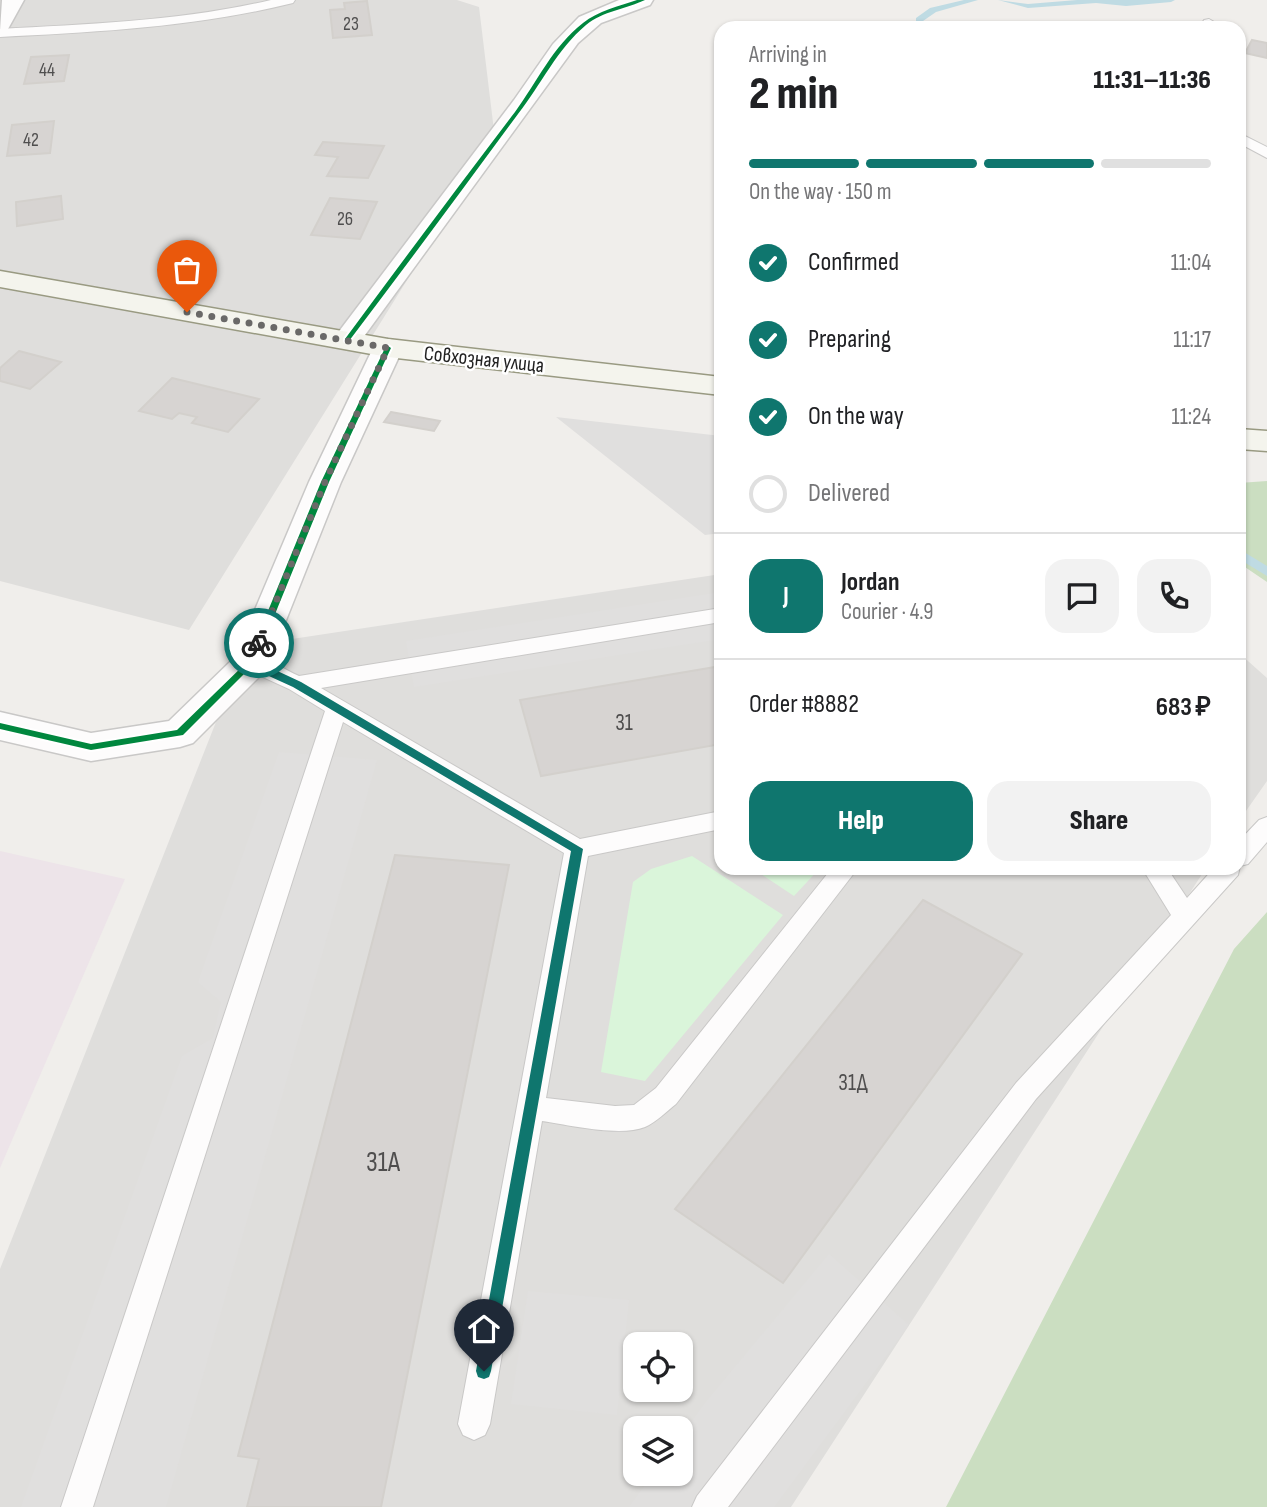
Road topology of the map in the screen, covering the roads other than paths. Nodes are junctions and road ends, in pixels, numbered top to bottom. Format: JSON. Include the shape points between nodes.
{"nodes":[{"id":1,"x":13,"y":0,"type":"edge"},
{"id":2,"x":288,"y":0,"type":"edge"},
{"id":3,"x":642,"y":0,"type":"edge"},
{"id":4,"x":0,"y":24,"type":"edge"},
{"id":5,"x":0,"y":33,"type":"edge"},
{"id":6,"x":1246,"y":140,"type":"edge"},
{"id":7,"x":1267,"y":153,"type":"edge"},
{"id":8,"x":0,"y":279,"type":"edge"},
{"id":9,"x":347,"y":340,"type":"junction"},
{"id":10,"x":388,"y":348,"type":"junction"},
{"id":11,"x":714,"y":385,"type":"edge"},
{"id":12,"x":1246,"y":440,"type":"edge"},
{"id":13,"x":1267,"y":441,"type":"edge"},
{"id":14,"x":714,"y":616,"type":"edge"},
{"id":15,"x":250,"y":663,"type":"junction"},
{"id":16,"x":297,"y":684,"type":"junction"},
{"id":17,"x":336,"y":710,"type":"junction"},
{"id":18,"x":0,"y":726,"type":"edge"},
{"id":19,"x":714,"y":821,"type":"edge"},
{"id":20,"x":1267,"y":826,"type":"edge"},
{"id":21,"x":577,"y":849,"type":"junction"},
{"id":22,"x":1246,"y":849,"type":"edge"},
{"id":23,"x":840,"y":875,"type":"edge"},
{"id":24,"x":1159,"y":875,"type":"edge"},
{"id":25,"x":1223,"y":875,"type":"edge"},
{"id":26,"x":1185,"y":916,"type":"junction"},
{"id":27,"x":530,"y":1108,"type":"junction"},
{"id":28,"x":474,"y":1424,"type":"dead end"},
{"id":29,"x":77,"y":1507,"type":"edge"},
{"id":30,"x":708,"y":1507,"type":"edge"}],
"edges":[{"from":1,"to":4,"type":"street"},
{"from":2,"to":5,"type":"lane","via":[[210,16]]},
{"from":3,"to":9,"type":"street","via":[[586,23],[548,65]]},
{"from":6,"to":7,"type":"lane"},
{"from":8,"to":9,"type":"main road","name":"Совхозная улица"},
{"from":9,"to":10,"type":"main road","name":"Совхозная улица"},
{"from":10,"to":11,"type":"main road","name":"Совхозная улица"},
{"from":10,"to":15,"type":"street","via":[[325,482]]},
{"from":12,"to":13,"type":"main road"},
{"from":14,"to":16,"type":"lane"},
{"from":15,"to":16,"type":"lane"},
{"from":15,"to":18,"type":"street","via":[[180,733],[90,747]]},
{"from":16,"to":17,"type":"lane"},
{"from":17,"to":21,"type":"lane"},
{"from":17,"to":29,"type":"lane"},
{"from":19,"to":21,"type":"lane"},
{"from":20,"to":22,"type":"lane"},
{"from":21,"to":27,"type":"lane"},
{"from":23,"to":27,"type":"lane","via":[[666,1096],[639,1117]]},
{"from":24,"to":26,"type":"lane"},
{"from":25,"to":26,"type":"lane"},
{"from":26,"to":30,"type":"lane","via":[[1026,1091]]},
{"from":27,"to":28,"type":"lane"}]}
